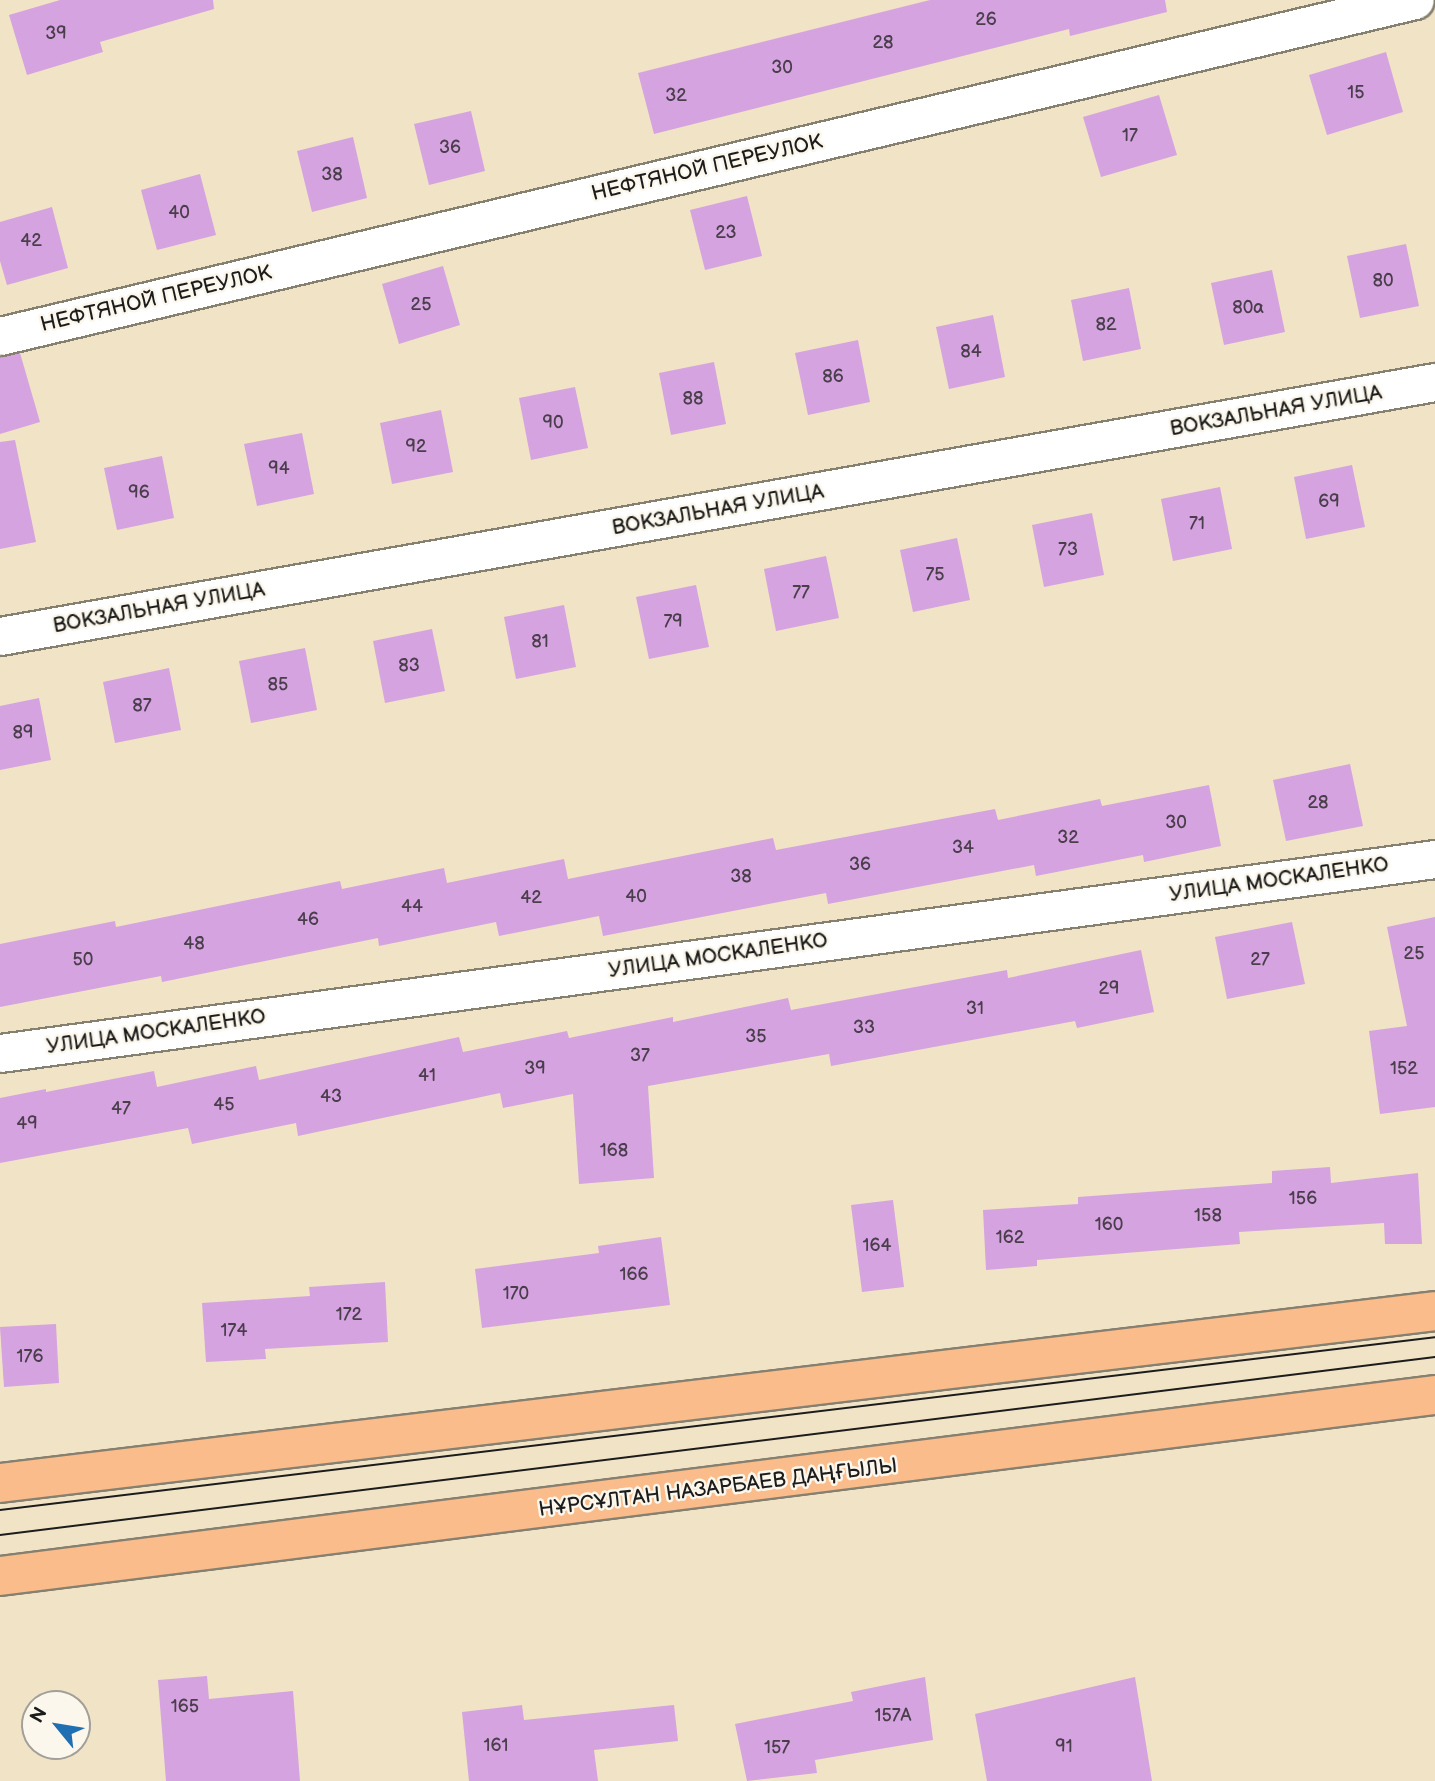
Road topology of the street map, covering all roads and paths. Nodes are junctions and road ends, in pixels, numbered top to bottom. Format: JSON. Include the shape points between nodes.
{"nodes":[{"id":1,"x":1415,"y":0,"type":"edge"},
{"id":2,"x":0,"y":336,"type":"edge"},
{"id":3,"x":1435,"y":382,"type":"edge"},
{"id":4,"x":0,"y":636,"type":"edge"},
{"id":5,"x":1435,"y":859,"type":"edge"},
{"id":6,"x":0,"y":1053,"type":"edge"},
{"id":7,"x":1435,"y":1311,"type":"edge"},
{"id":8,"x":1435,"y":1395,"type":"edge"},
{"id":9,"x":0,"y":1483,"type":"edge"},
{"id":10,"x":0,"y":1576,"type":"edge"}],
"edges":[{"from":1,"to":2,"type":"street","name":"НЕФТЯНОЙ ПЕРЕУЛОК"},
{"from":3,"to":4,"type":"street","name":"ВОКЗАЛЬНАЯ УЛИЦА"},
{"from":5,"to":6,"type":"street","name":"УЛИЦА МОСКАЛЕНКО"},
{"from":7,"to":9,"type":"main road"},
{"from":8,"to":10,"type":"main road","name":"НҰРСҰЛТАН НАЗАРБАЕВ ДАҢҒЫЛЫ"}]}
